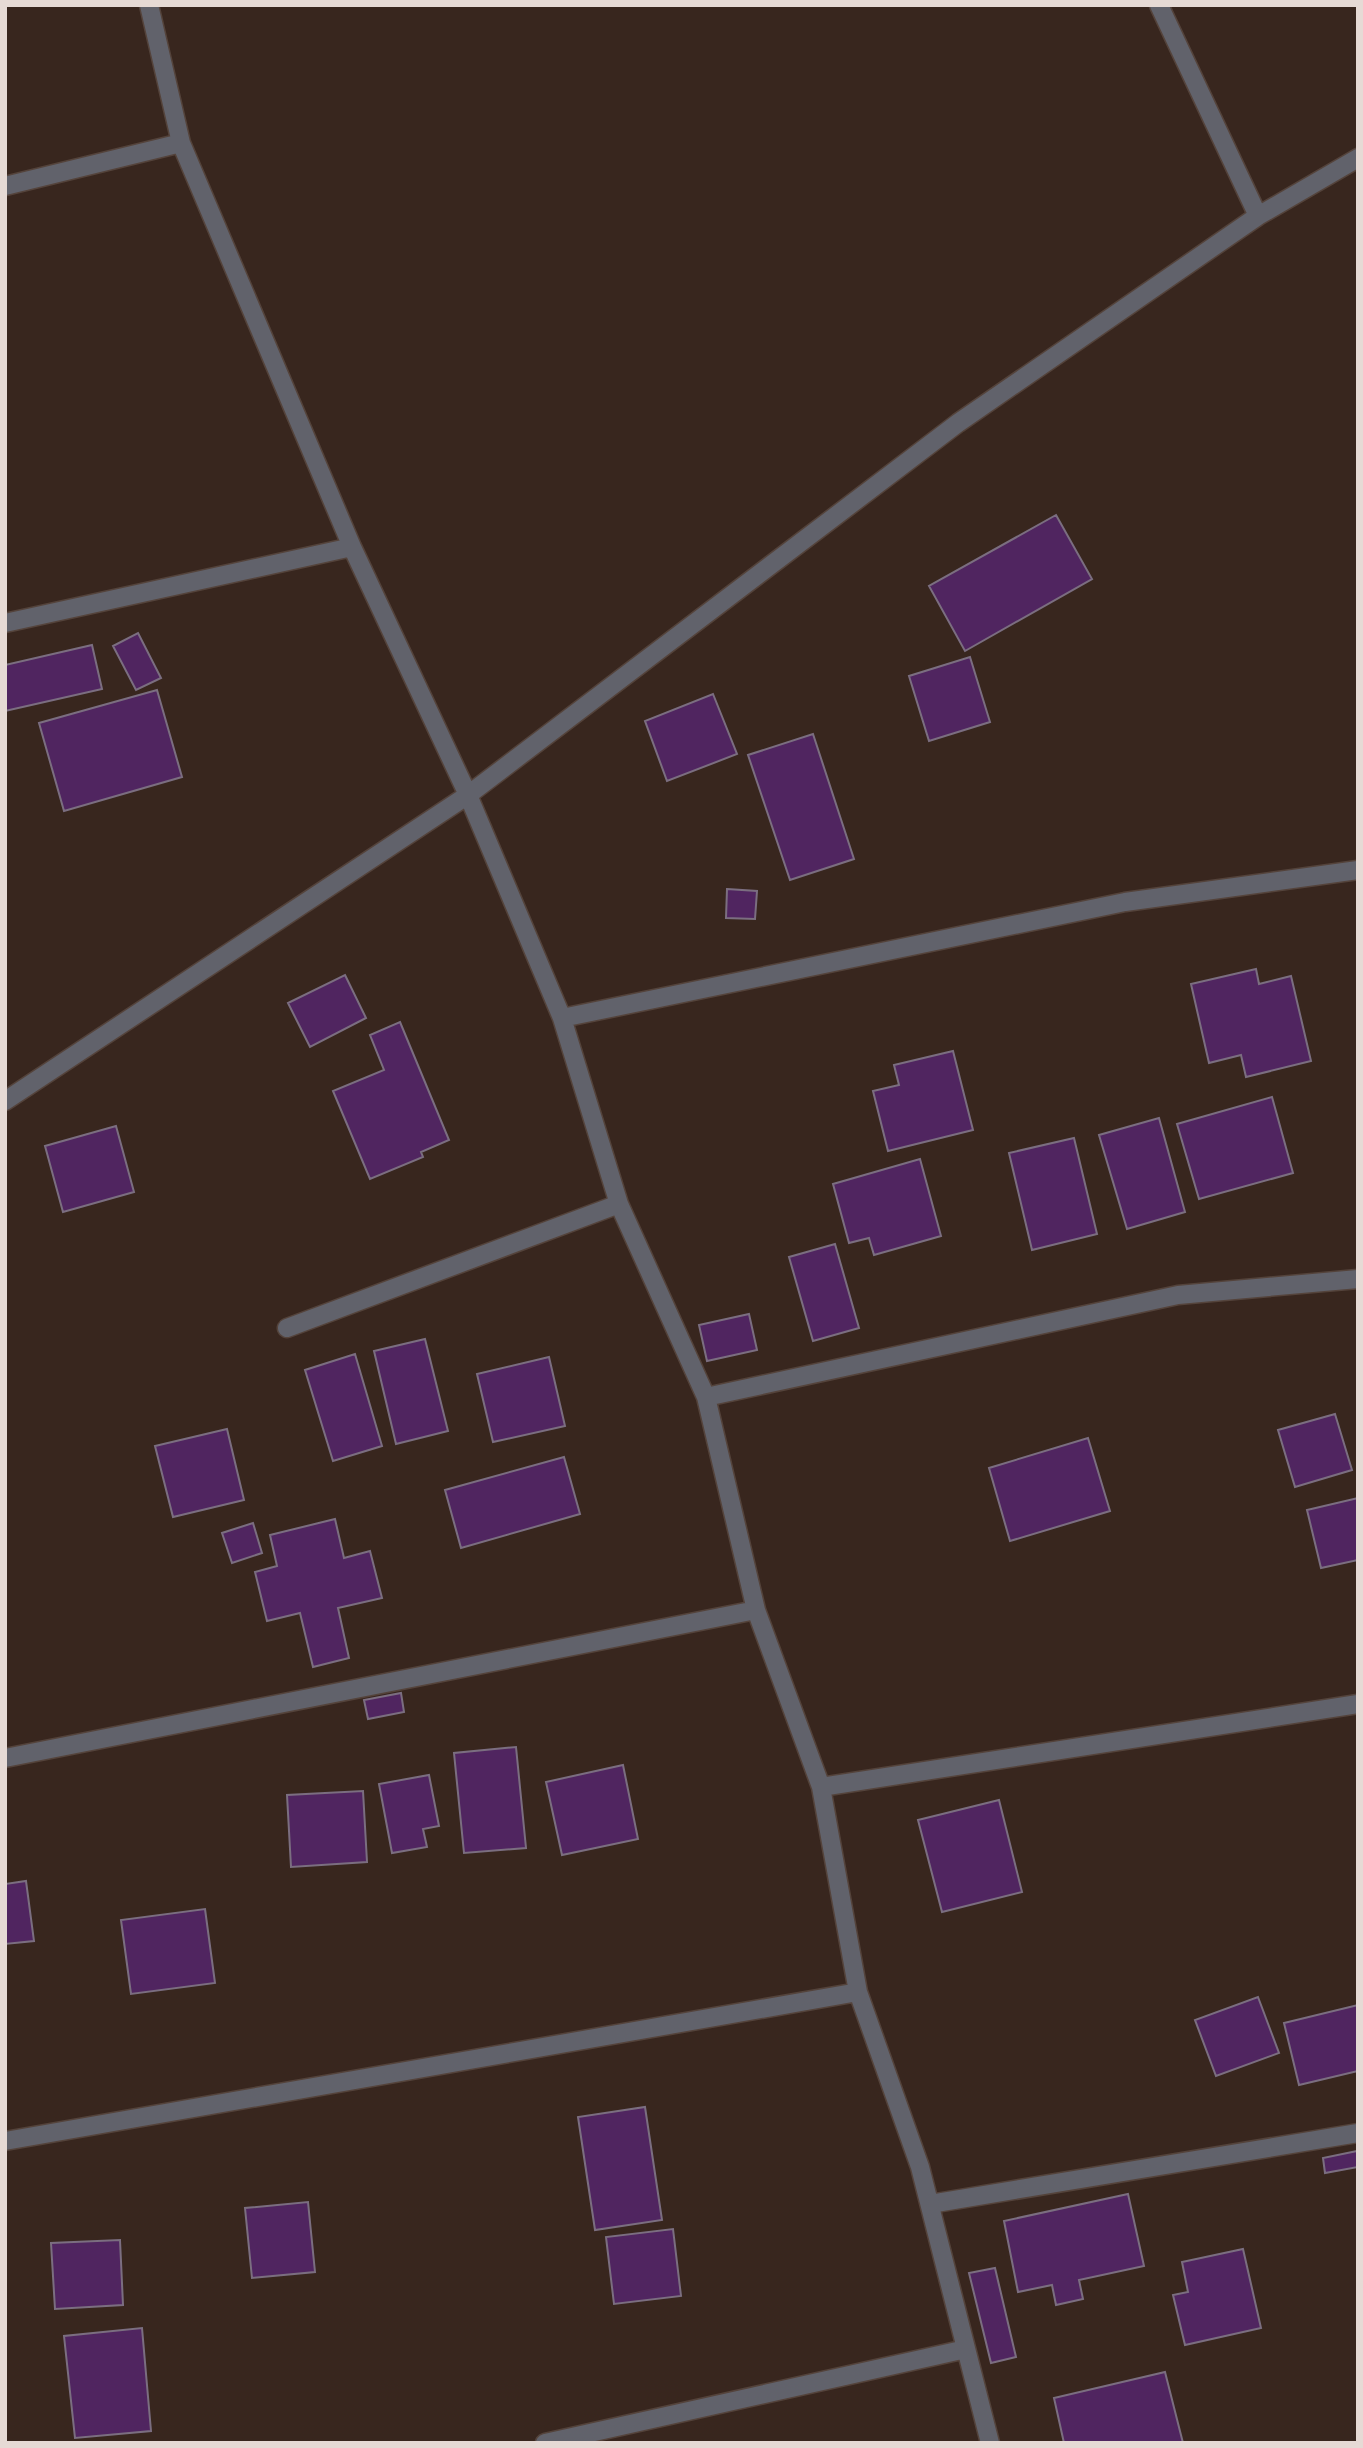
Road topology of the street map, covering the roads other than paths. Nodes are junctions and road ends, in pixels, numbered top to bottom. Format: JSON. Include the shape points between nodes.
{"nodes":[{"id":1,"x":149,"y":5,"type":"edge"},
{"id":2,"x":1159,"y":5,"type":"edge"},
{"id":3,"x":181,"y":144,"type":"junction"},
{"id":4,"x":1358,"y":158,"type":"edge"},
{"id":5,"x":5,"y":186,"type":"edge"},
{"id":6,"x":1258,"y":216,"type":"junction"},
{"id":7,"x":352,"y":547,"type":"junction"},
{"id":8,"x":5,"y":623,"type":"edge"},
{"id":9,"x":468,"y":795,"type":"junction"},
{"id":10,"x":1358,"y":870,"type":"edge"},
{"id":11,"x":562,"y":1018,"type":"junction"},
{"id":12,"x":5,"y":1101,"type":"edge"},
{"id":13,"x":620,"y":1204,"type":"junction"},
{"id":14,"x":1358,"y":1279,"type":"edge"},
{"id":15,"x":287,"y":1328,"type":"dead end"},
{"id":16,"x":706,"y":1397,"type":"junction"},
{"id":17,"x":756,"y":1609,"type":"junction"},
{"id":18,"x":1358,"y":1704,"type":"edge"},
{"id":19,"x":5,"y":1758,"type":"edge"},
{"id":20,"x":821,"y":1787,"type":"junction"},
{"id":21,"x":858,"y":1992,"type":"junction"},
{"id":22,"x":1358,"y":2133,"type":"edge"},
{"id":23,"x":5,"y":2141,"type":"edge"},
{"id":24,"x":930,"y":2204,"type":"junction"},
{"id":25,"x":966,"y":2349,"type":"junction"},
{"id":26,"x":545,"y":2443,"type":"edge"},
{"id":27,"x":990,"y":2443,"type":"edge"}],
"edges":[{"from":1,"to":3,"type":"street"},
{"from":2,"to":6,"type":"street"},
{"from":3,"to":5,"type":"street"},
{"from":3,"to":7,"type":"street"},
{"from":4,"to":6,"type":"street"},
{"from":6,"to":9,"type":"street","via":[[958,423]]},
{"from":7,"to":8,"type":"street"},
{"from":7,"to":9,"type":"street"},
{"from":9,"to":11,"type":"street"},
{"from":9,"to":12,"type":"street"},
{"from":10,"to":11,"type":"street","via":[[1125,902]]},
{"from":11,"to":13,"type":"street"},
{"from":13,"to":15,"type":"street"},
{"from":13,"to":16,"type":"street"},
{"from":14,"to":16,"type":"street","via":[[1178,1295]]},
{"from":16,"to":17,"type":"street"},
{"from":17,"to":19,"type":"street"},
{"from":17,"to":20,"type":"street"},
{"from":18,"to":20,"type":"street"},
{"from":20,"to":21,"type":"street"},
{"from":21,"to":23,"type":"street"},
{"from":21,"to":24,"type":"street"},
{"from":22,"to":24,"type":"street"},
{"from":24,"to":25,"type":"street"},
{"from":25,"to":26,"type":"street"},
{"from":25,"to":27,"type":"street"}]}
